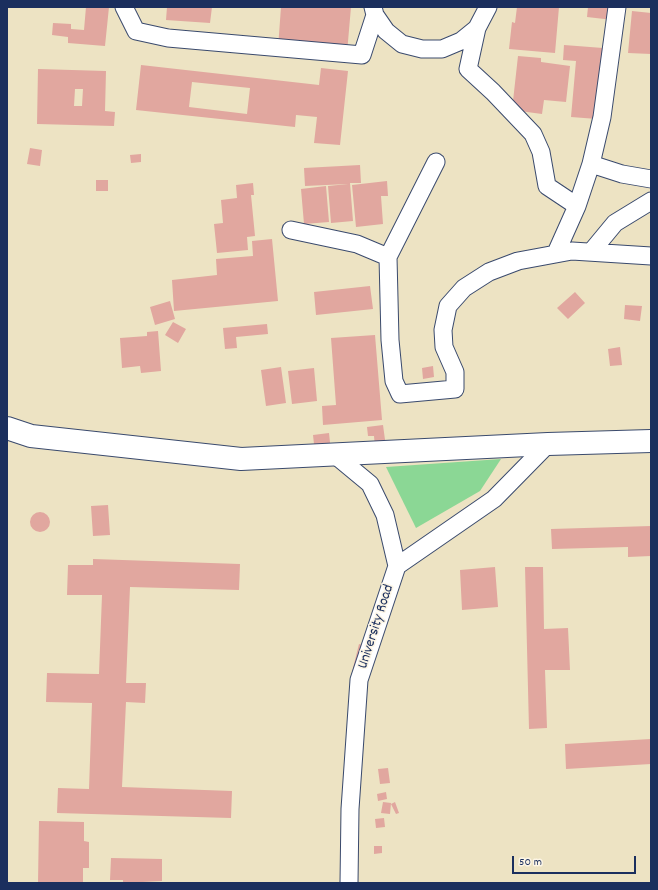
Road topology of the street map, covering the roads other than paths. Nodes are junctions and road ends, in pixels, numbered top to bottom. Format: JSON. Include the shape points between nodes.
{"nodes":[{"id":1,"x":124,"y":7,"type":"edge"},
{"id":2,"x":488,"y":7,"type":"edge"},
{"id":3,"x":617,"y":7,"type":"edge"},
{"id":4,"x":374,"y":11,"type":"edge"},
{"id":5,"x":477,"y":28,"type":"junction"},
{"id":6,"x":436,"y":162,"type":"dead end"},
{"id":7,"x":592,"y":164,"type":"junction"},
{"id":8,"x":651,"y":179,"type":"edge"},
{"id":9,"x":651,"y":201,"type":"edge"},
{"id":10,"x":577,"y":206,"type":"junction"},
{"id":11,"x":291,"y":230,"type":"dead end"},
{"id":12,"x":591,"y":252,"type":"junction"},
{"id":13,"x":556,"y":253,"type":"junction"},
{"id":14,"x":651,"y":256,"type":"edge"},
{"id":15,"x":388,"y":257,"type":"junction"},
{"id":16,"x":7,"y":428,"type":"edge"},
{"id":17,"x":651,"y":441,"type":"edge"},
{"id":18,"x":548,"y":444,"type":"junction"},
{"id":19,"x":335,"y":455,"type":"junction"},
{"id":20,"x":397,"y":566,"type":"junction"},
{"id":21,"x":349,"y":883,"type":"edge"}],
"edges":[{"from":1,"to":4,"type":"street","via":[[136,31],[168,38],[362,55]]},
{"from":2,"to":5,"type":"street"},
{"from":3,"to":7,"type":"street","via":[[602,117]]},
{"from":4,"to":5,"type":"street","via":[[386,31],[402,44],[422,50],[442,49],[461,41]]},
{"from":5,"to":10,"type":"street","via":[[468,69],[533,134],[541,152],[547,186]]},
{"from":6,"to":15,"type":"street"},
{"from":7,"to":8,"type":"street","via":[[622,174]]},
{"from":7,"to":10,"type":"street"},
{"from":9,"to":12,"type":"street","via":[[615,223]]},
{"from":10,"to":13,"type":"street"},
{"from":11,"to":15,"type":"street","via":[[357,244]]},
{"from":12,"to":13,"type":"street"},
{"from":12,"to":14,"type":"street"},
{"from":13,"to":15,"type":"street","via":[[489,272],[464,288],[448,306],[443,330],[444,347],[455,372],[456,389],[400,394],[394,381],[390,340]]},
{"from":16,"to":19,"type":"main road","via":[[31,436],[241,459]]},
{"from":17,"to":18,"type":"main road"},
{"from":18,"to":19,"type":"main road"},
{"from":18,"to":20,"type":"street","name":"University Road","via":[[494,499]]},
{"from":19,"to":20,"type":"street","via":[[370,484],[385,515]]},
{"from":20,"to":21,"type":"street","name":"University Road","via":[[360,680],[350,808]]}]}
